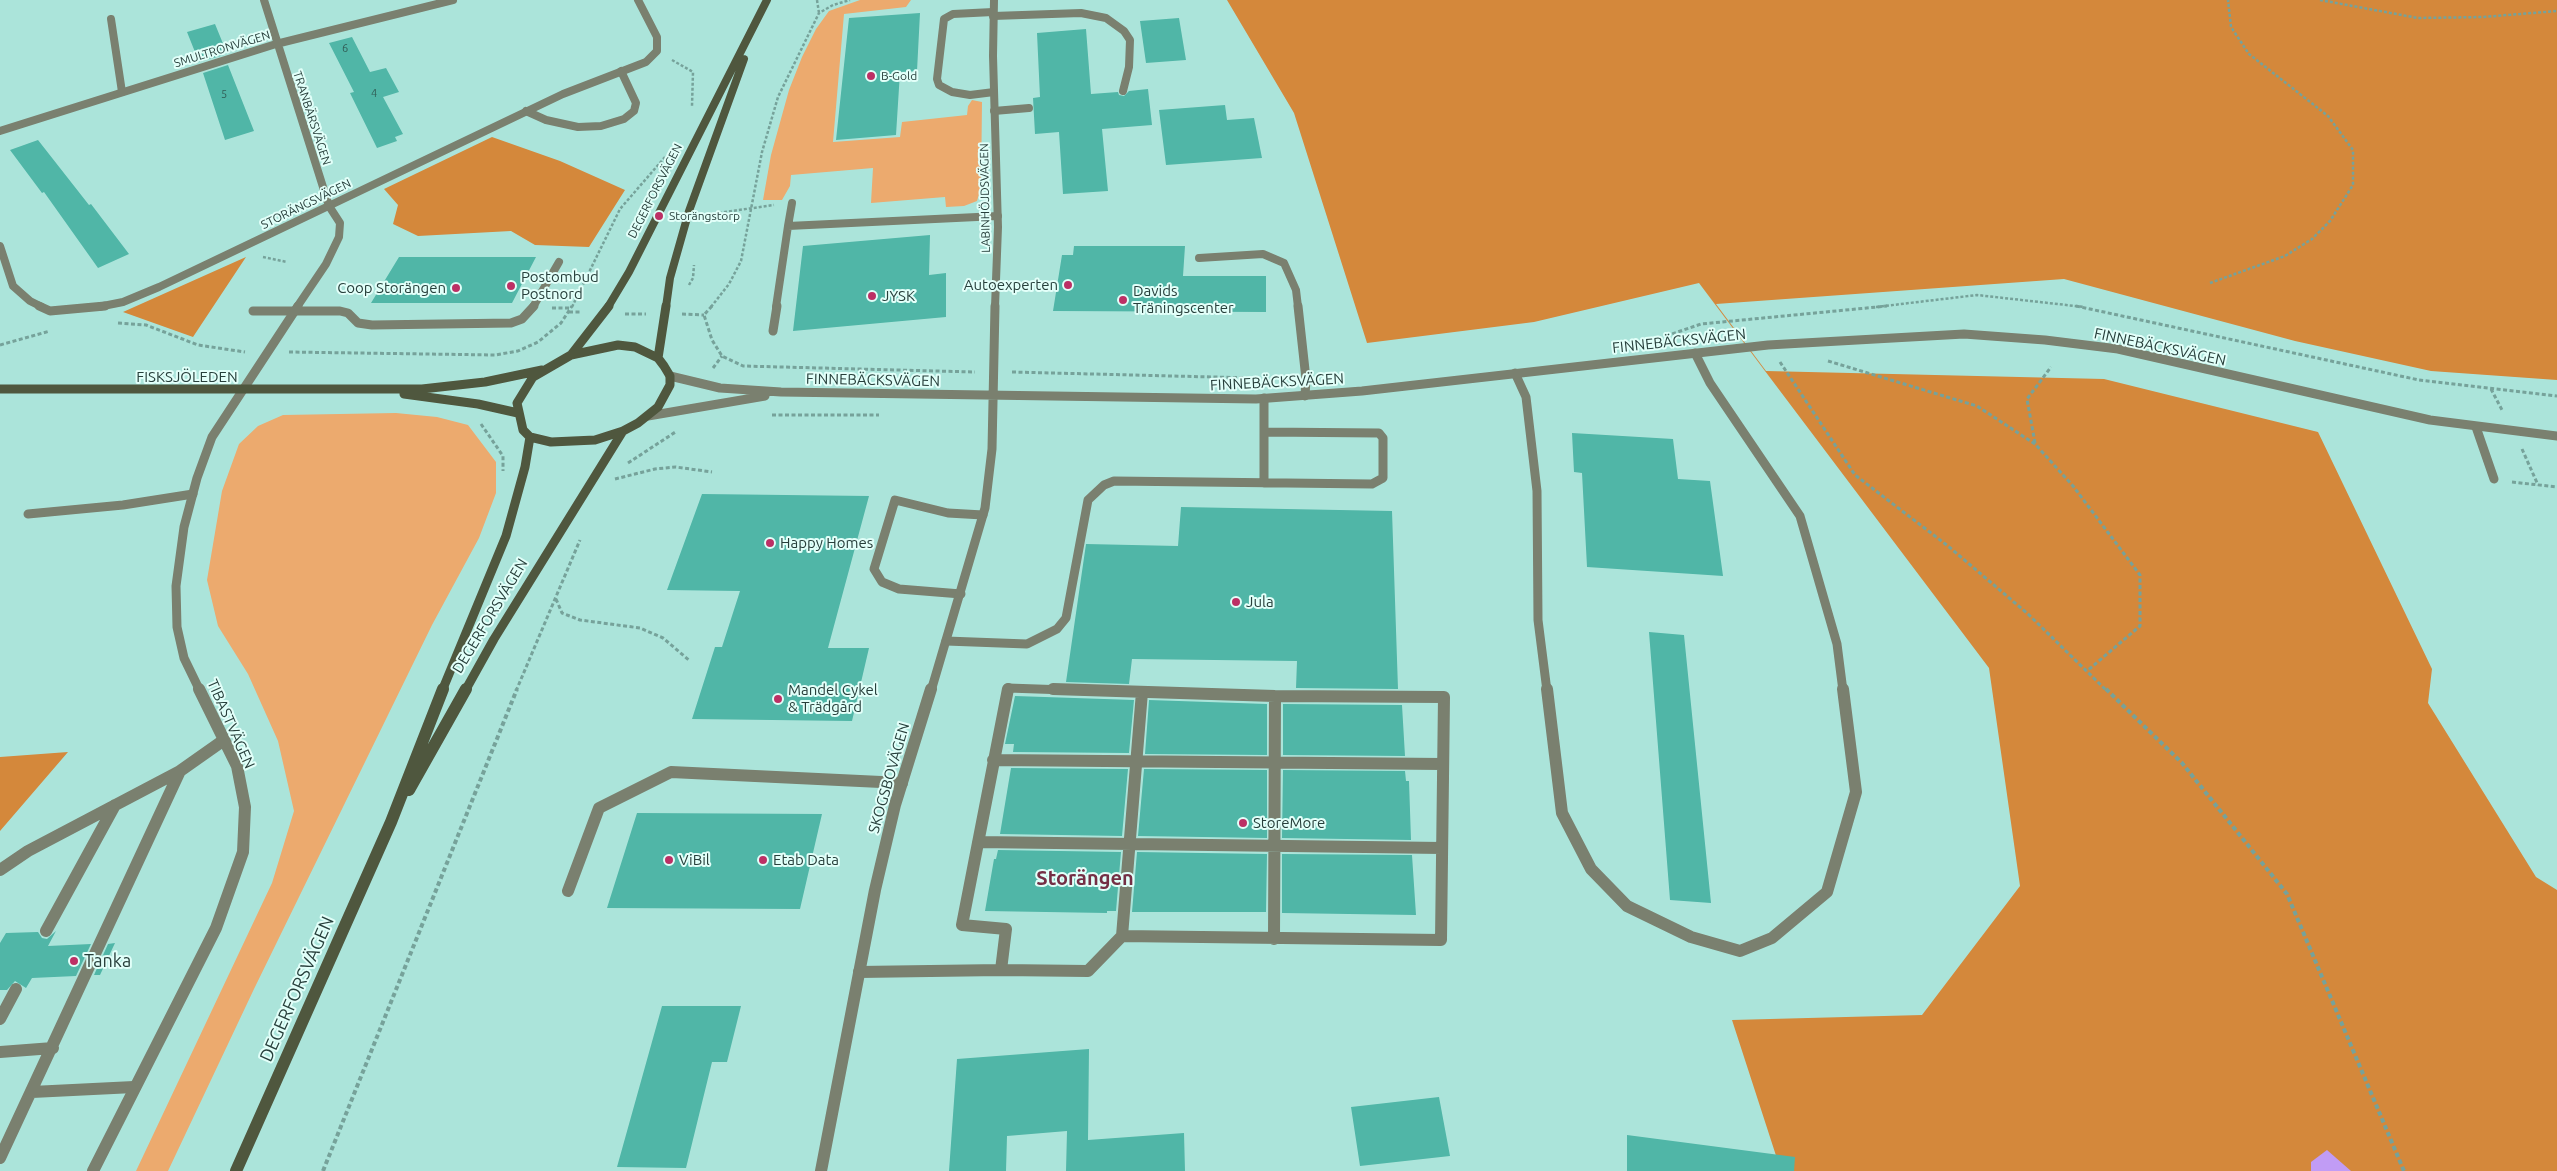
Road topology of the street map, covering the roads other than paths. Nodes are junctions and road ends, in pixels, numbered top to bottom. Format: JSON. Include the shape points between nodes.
{"nodes":[{"id":1,"x":264,"y":0,"type":"edge"},
{"id":2,"x":453,"y":0,"type":"edge"},
{"id":3,"x":638,"y":0,"type":"edge"},
{"id":4,"x":767,"y":0,"type":"edge"},
{"id":5,"x":994,"y":0,"type":"edge"},
{"id":6,"x":993,"y":14,"type":"junction"},
{"id":7,"x":111,"y":18,"type":"dead end"},
{"id":8,"x":752,"y":32,"type":"junction"},
{"id":9,"x":276,"y":44,"type":"junction"},
{"id":10,"x":621,"y":71,"type":"junction"},
{"id":11,"x":1123,"y":91,"type":"dead end"},
{"id":12,"x":122,"y":92,"type":"junction"},
{"id":13,"x":994,"y":92,"type":"junction"},
{"id":14,"x":1029,"y":108,"type":"dead end"},
{"id":15,"x":526,"y":111,"type":"junction"},
{"id":16,"x":994,"y":111,"type":"junction"},
{"id":17,"x":0,"y":131,"type":"edge"},
{"id":18,"x":792,"y":203,"type":"road end"},
{"id":19,"x":329,"y":206,"type":"junction"},
{"id":20,"x":998,"y":216,"type":"junction"},
{"id":21,"x":788,"y":226,"type":"junction"},
{"id":22,"x":0,"y":246,"type":"edge"},
{"id":23,"x":1199,"y":258,"type":"dead end"},
{"id":24,"x":559,"y":262,"type":"dead end"},
{"id":25,"x":294,"y":310,"type":"junction"},
{"id":26,"x":253,"y":311,"type":"dead end"},
{"id":27,"x":773,"y":331,"type":"dead end"},
{"id":28,"x":1695,"y":353,"type":"junction"},
{"id":29,"x":571,"y":355,"type":"junction"},
{"id":30,"x":658,"y":358,"type":"junction"},
{"id":31,"x":542,"y":370,"type":"junction"},
{"id":32,"x":1515,"y":373,"type":"junction"},
{"id":33,"x":670,"y":376,"type":"junction"},
{"id":34,"x":0,"y":389,"type":"edge"},
{"id":35,"x":373,"y":390,"type":"junction"},
{"id":36,"x":240,"y":391,"type":"junction"},
{"id":37,"x":796,"y":393,"type":"junction"},
{"id":38,"x":992,"y":396,"type":"junction"},
{"id":39,"x":1305,"y":396,"type":"junction"},
{"id":40,"x":1264,"y":398,"type":"junction"},
{"id":41,"x":518,"y":413,"type":"junction"},
{"id":42,"x":648,"y":416,"type":"junction"},
{"id":43,"x":2476,"y":427,"type":"junction"},
{"id":44,"x":623,"y":432,"type":"junction"},
{"id":45,"x":1265,"y":432,"type":"junction"},
{"id":46,"x":2557,"y":436,"type":"edge"},
{"id":47,"x":530,"y":437,"type":"junction"},
{"id":48,"x":2494,"y":479,"type":"road end"},
{"id":49,"x":1264,"y":483,"type":"junction"},
{"id":50,"x":193,"y":494,"type":"junction"},
{"id":51,"x":28,"y":514,"type":"dead end"},
{"id":52,"x":983,"y":515,"type":"junction"},
{"id":53,"x":961,"y":594,"type":"junction"},
{"id":54,"x":946,"y":641,"type":"junction"},
{"id":55,"x":1142,"y":692,"type":"junction"},
{"id":56,"x":1276,"y":696,"type":"junction"},
{"id":57,"x":224,"y":740,"type":"junction"},
{"id":58,"x":993,"y":760,"type":"junction"},
{"id":59,"x":1137,"y":761,"type":"junction"},
{"id":60,"x":1275,"y":762,"type":"junction"},
{"id":61,"x":1443,"y":764,"type":"junction"},
{"id":62,"x":180,"y":771,"type":"junction"},
{"id":63,"x":902,"y":782,"type":"junction"},
{"id":64,"x":115,"y":805,"type":"junction"},
{"id":65,"x":391,"y":822,"type":"junction"},
{"id":66,"x":978,"y":842,"type":"junction"},
{"id":67,"x":1130,"y":844,"type":"junction"},
{"id":68,"x":1274,"y":846,"type":"junction"},
{"id":69,"x":1442,"y":848,"type":"junction"},
{"id":70,"x":0,"y":870,"type":"edge"},
{"id":71,"x":568,"y":891,"type":"dead end"},
{"id":72,"x":46,"y":932,"type":"dead end"},
{"id":73,"x":1122,"y":936,"type":"junction"},
{"id":74,"x":1274,"y":939,"type":"junction"},
{"id":75,"x":1001,"y":970,"type":"junction"},
{"id":76,"x":859,"y":972,"type":"junction"},
{"id":77,"x":16,"y":989,"type":"dead end"},
{"id":78,"x":0,"y":1019,"type":"edge"},
{"id":79,"x":53,"y":1048,"type":"junction"},
{"id":80,"x":0,"y":1052,"type":"edge"},
{"id":81,"x":134,"y":1087,"type":"junction"},
{"id":82,"x":32,"y":1092,"type":"junction"},
{"id":83,"x":0,"y":1158,"type":"edge"},
{"id":84,"x":93,"y":1171,"type":"edge"},
{"id":85,"x":236,"y":1171,"type":"edge"},
{"id":86,"x":822,"y":1171,"type":"edge"}],
"edges":[{"from":1,"to":9,"type":"street","name":"TRANBÄRSVÄGEN"},
{"from":2,"to":9,"type":"street","name":"SMULTRONVÄGEN"},
{"from":3,"to":10,"type":"street","name":"STORÄNGSVÄGEN","via":[[657,37],[657,51],[646,62]]},
{"from":4,"to":8,"type":"main road","name":"DEGERFORSVÄGEN"},
{"from":5,"to":6,"type":"street","name":"LABINHÖJDSVÄGEN"},
{"from":6,"to":11,"type":"street","via":[[1082,13],[1106,18],[1124,31],[1130,40],[1129,67]]},
{"from":6,"to":13,"type":"street","name":"LABINHÖJDSVÄGEN"},
{"from":6,"to":13,"type":"street","via":[[953,14],[944,19],[937,79],[939,85],[952,92],[970,95]]},
{"from":7,"to":12,"type":"street"},
{"from":8,"to":29,"type":"main road","name":"DEGERFORSVÄGEN","via":[[659,216],[604,314]]},
{"from":8,"to":30,"type":"main road","name":"DEGERFORSVÄGEN","via":[[689,211],[663,314]]},
{"from":9,"to":12,"type":"street","name":"SMULTRONVÄGEN"},
{"from":9,"to":19,"type":"street","name":"TRANBÄRSVÄGEN"},
{"from":10,"to":15,"type":"street","name":"STORÄNGSVÄGEN"},
{"from":10,"to":15,"type":"street","via":[[636,104],[634,111],[624,119],[601,126],[578,127],[546,120]]},
{"from":12,"to":17,"type":"street","name":"SMULTRONVÄGEN"},
{"from":13,"to":16,"type":"street","name":"LABINHÖJDSVÄGEN"},
{"from":14,"to":16,"type":"street"},
{"from":15,"to":19,"type":"street","name":"STORÄNGSVÄGEN"},
{"from":16,"to":20,"type":"street","name":"LABINHÖJDSVÄGEN"},
{"from":18,"to":21,"type":"street"},
{"from":19,"to":22,"type":"street","name":"STORÄNGSVÄGEN","via":[[159,287],[123,302],[92,308],[50,311],[30,301],[14,286]]},
{"from":19,"to":25,"type":"street","name":"TRANBÄRSVÄGEN","via":[[340,223],[339,236],[326,264]]},
{"from":20,"to":21,"type":"street"},
{"from":20,"to":38,"type":"street","name":"LABINHÖJDSVÄGEN"},
{"from":21,"to":27,"type":"street"},
{"from":23,"to":39,"type":"street","via":[[1263,254],[1284,263],[1296,290]]},
{"from":24,"to":25,"type":"street","via":[[532,309],[522,319],[511,323],[372,325],[358,323],[348,313],[340,311]]},
{"from":25,"to":26,"type":"street"},
{"from":25,"to":36,"type":"street","name":"TRANBÄRSVÄGEN"},
{"from":28,"to":32,"type":"street","name":"FINNEBÄCKSVÄGEN"},
{"from":28,"to":32,"type":"street","via":[[1710,382],[1800,516],[1837,644],[1856,792],[1826,892],[1772,938],[1740,952],[1691,937],[1626,906],[1591,869],[1562,813],[1538,620],[1536,491],[1529,414],[1526,397]]},
{"from":28,"to":43,"type":"street","name":"FINNEBÄCKSVÄGEN","via":[[1768,345],[1964,334],[2045,340],[2118,350],[2375,409]]},
{"from":29,"to":30,"type":"main road","via":[[618,345],[635,347]]},
{"from":29,"to":31,"type":"main road"},
{"from":30,"to":33,"type":"main road"},
{"from":31,"to":35,"type":"main road","name":"FISKSJÖLEDEN","via":[[485,382]]},
{"from":31,"to":41,"type":"main road","via":[[521,394],[517,403]]},
{"from":32,"to":39,"type":"street","name":"FINNEBÄCKSVÄGEN"},
{"from":33,"to":37,"type":"street","name":"FINNEBÄCKSVÄGEN","via":[[720,388]]},
{"from":33,"to":42,"type":"main road","via":[[665,397]]},
{"from":34,"to":36,"type":"main road","name":"FISKSJÖLEDEN"},
{"from":35,"to":36,"type":"main road","name":"FISKSJÖLEDEN"},
{"from":35,"to":41,"type":"main road","name":"FISKSJÖLEDEN","via":[[478,404]]},
{"from":36,"to":50,"type":"street","name":"TIBASTVÄGEN","via":[[212,437]]},
{"from":37,"to":38,"type":"street","name":"FINNEBÄCKSVÄGEN"},
{"from":37,"to":42,"type":"street","name":"FINNEBÄCKSVÄGEN","via":[[730,400]]},
{"from":38,"to":40,"type":"street","name":"FINNEBÄCKSVÄGEN"},
{"from":38,"to":52,"type":"street","name":"SKOGSBOVÄGEN","via":[[992,448]]},
{"from":39,"to":40,"type":"street","name":"FINNEBÄCKSVÄGEN"},
{"from":40,"to":45,"type":"street"},
{"from":41,"to":47,"type":"main road","via":[[523,430]]},
{"from":42,"to":44,"type":"main road"},
{"from":43,"to":46,"type":"street","name":"FINNEBÄCKSVÄGEN"},
{"from":43,"to":48,"type":"street"},
{"from":44,"to":47,"type":"main road","via":[[582,442],[551,442]]},
{"from":44,"to":65,"type":"main road","name":"DEGERFORSVÄGEN","via":[[494,638]]},
{"from":45,"to":49,"type":"street"},
{"from":45,"to":49,"type":"street","via":[[1379,433],[1383,438],[1384,472],[1383,478],[1372,484]]},
{"from":47,"to":65,"type":"main road","name":"DEGERFORSVÄGEN","via":[[506,536]]},
{"from":49,"to":54,"type":"street","via":[[1114,481],[1104,485],[1088,500],[1066,618],[1057,629],[1027,644]]},
{"from":50,"to":51,"type":"street"},
{"from":50,"to":57,"type":"street","name":"TIBASTVÄGEN","via":[[184,527],[176,586],[177,627],[184,658]]},
{"from":52,"to":53,"type":"street","name":"SKOGSBOVÄGEN"},
{"from":52,"to":53,"type":"street","via":[[948,513],[895,500],[874,569],[882,582],[899,589]]},
{"from":53,"to":54,"type":"street","name":"SKOGSBOVÄGEN"},
{"from":54,"to":63,"type":"street","name":"SKOGSBOVÄGEN"},
{"from":55,"to":56,"type":"street"},
{"from":55,"to":58,"type":"street","via":[[1008,688]]},
{"from":55,"to":59,"type":"street"},
{"from":56,"to":60,"type":"street"},
{"from":56,"to":61,"type":"street","via":[[1444,697]]},
{"from":57,"to":62,"type":"street"},
{"from":57,"to":81,"type":"street","name":"TIBASTVÄGEN","via":[[237,766],[245,807],[243,852],[216,928]]},
{"from":58,"to":59,"type":"street"},
{"from":58,"to":66,"type":"street"},
{"from":59,"to":60,"type":"street"},
{"from":59,"to":67,"type":"street"},
{"from":60,"to":61,"type":"street"},
{"from":60,"to":68,"type":"street"},
{"from":61,"to":69,"type":"street"},
{"from":62,"to":64,"type":"street"},
{"from":62,"to":79,"type":"street"},
{"from":63,"to":71,"type":"street","via":[[671,772],[599,808]]},
{"from":63,"to":76,"type":"street","name":"SKOGSBOVÄGEN"},
{"from":64,"to":70,"type":"street","via":[[28,851]]},
{"from":64,"to":72,"type":"street"},
{"from":65,"to":85,"type":"main road","name":"DEGERFORSVÄGEN"},
{"from":66,"to":67,"type":"street"},
{"from":66,"to":75,"type":"street","via":[[962,925],[1006,929]]},
{"from":67,"to":68,"type":"street"},
{"from":67,"to":73,"type":"street"},
{"from":68,"to":69,"type":"street"},
{"from":68,"to":74,"type":"street"},
{"from":69,"to":74,"type":"street","via":[[1441,940]]},
{"from":73,"to":74,"type":"street"},
{"from":73,"to":75,"type":"street","via":[[1088,971]]},
{"from":75,"to":76,"type":"street"},
{"from":76,"to":86,"type":"street","name":"SKOGSBOVÄGEN"},
{"from":77,"to":78,"type":"street"},
{"from":79,"to":80,"type":"street"},
{"from":79,"to":82,"type":"street"},
{"from":81,"to":82,"type":"street"},
{"from":81,"to":84,"type":"street","name":"TIBASTVÄGEN"},
{"from":82,"to":83,"type":"street"}]}
